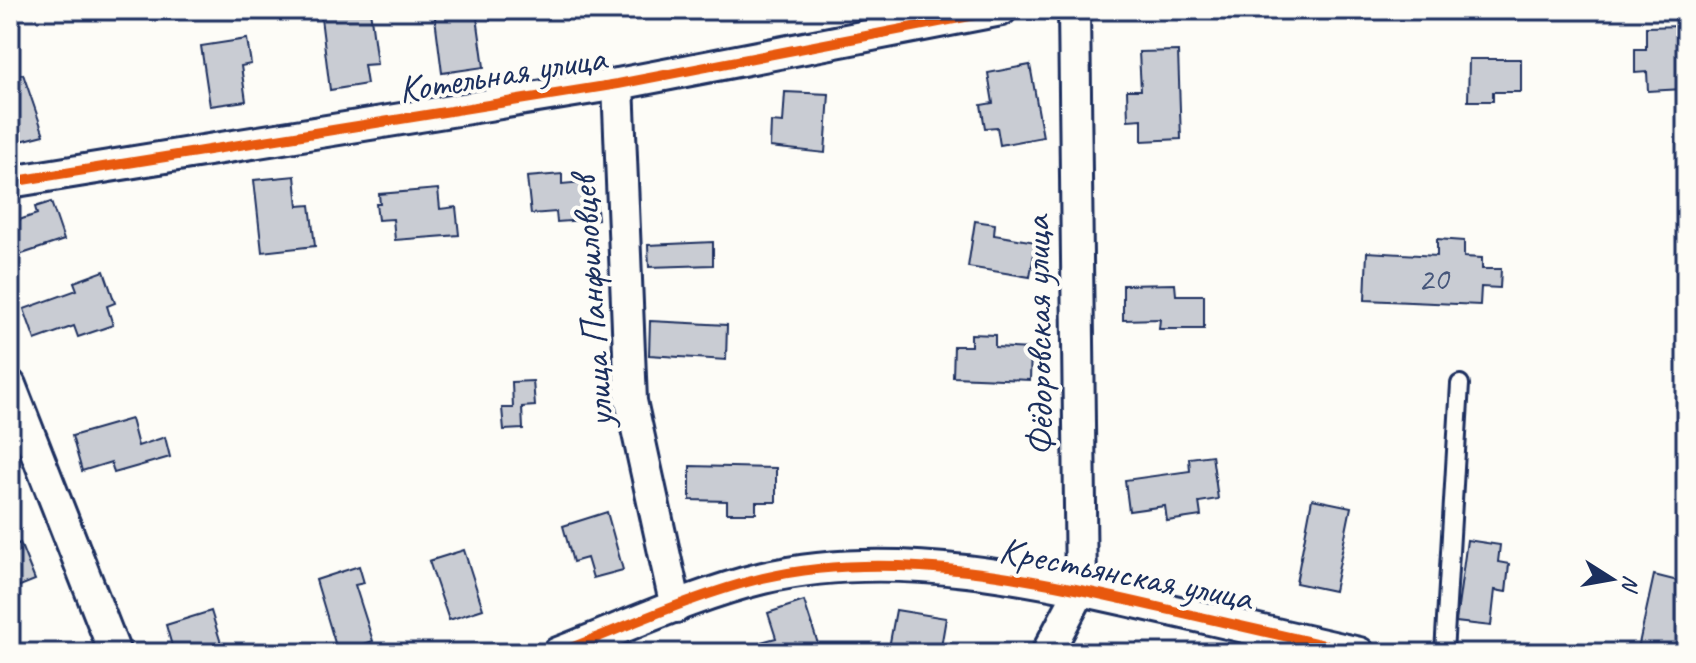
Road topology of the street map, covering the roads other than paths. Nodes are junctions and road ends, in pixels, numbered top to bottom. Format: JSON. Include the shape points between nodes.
{"nodes":[{"id":1,"x":1001,"y":10,"type":"edge"},
{"id":2,"x":1074,"y":10,"type":"edge"},
{"id":3,"x":618,"y":84,"type":"junction"},
{"id":4,"x":10,"y":182,"type":"edge"},
{"id":5,"x":1460,"y":384,"type":"dead end"},
{"id":6,"x":10,"y":385,"type":"edge"},
{"id":7,"x":1081,"y":589,"type":"junction"},
{"id":8,"x":676,"y":607,"type":"junction"},
{"id":9,"x":115,"y":653,"type":"edge"},
{"id":10,"x":558,"y":653,"type":"edge"},
{"id":11,"x":1047,"y":653,"type":"edge"},
{"id":12,"x":1359,"y":653,"type":"edge"},
{"id":13,"x":1444,"y":653,"type":"edge"}],
"edges":[{"from":1,"to":3,"type":"street","name":"Котельная улица"},
{"from":2,"to":7,"type":"street","name":"Фёдоровская улица"},
{"from":3,"to":4,"type":"street","name":"Котельная улица"},
{"from":3,"to":8,"type":"street","name":"улица Панфиловцев","via":[[631,401]]},
{"from":5,"to":13,"type":"lane"},
{"from":6,"to":9,"type":"street"},
{"from":7,"to":8,"type":"street","name":"Крестьянская улица","via":[[959,570],[848,566],[763,578]]},
{"from":7,"to":11,"type":"street","name":"Фёдоровская улица"},
{"from":7,"to":12,"type":"street","name":"Крестьянская улица"},
{"from":8,"to":10,"type":"street","name":"Крестьянская улица"}]}
